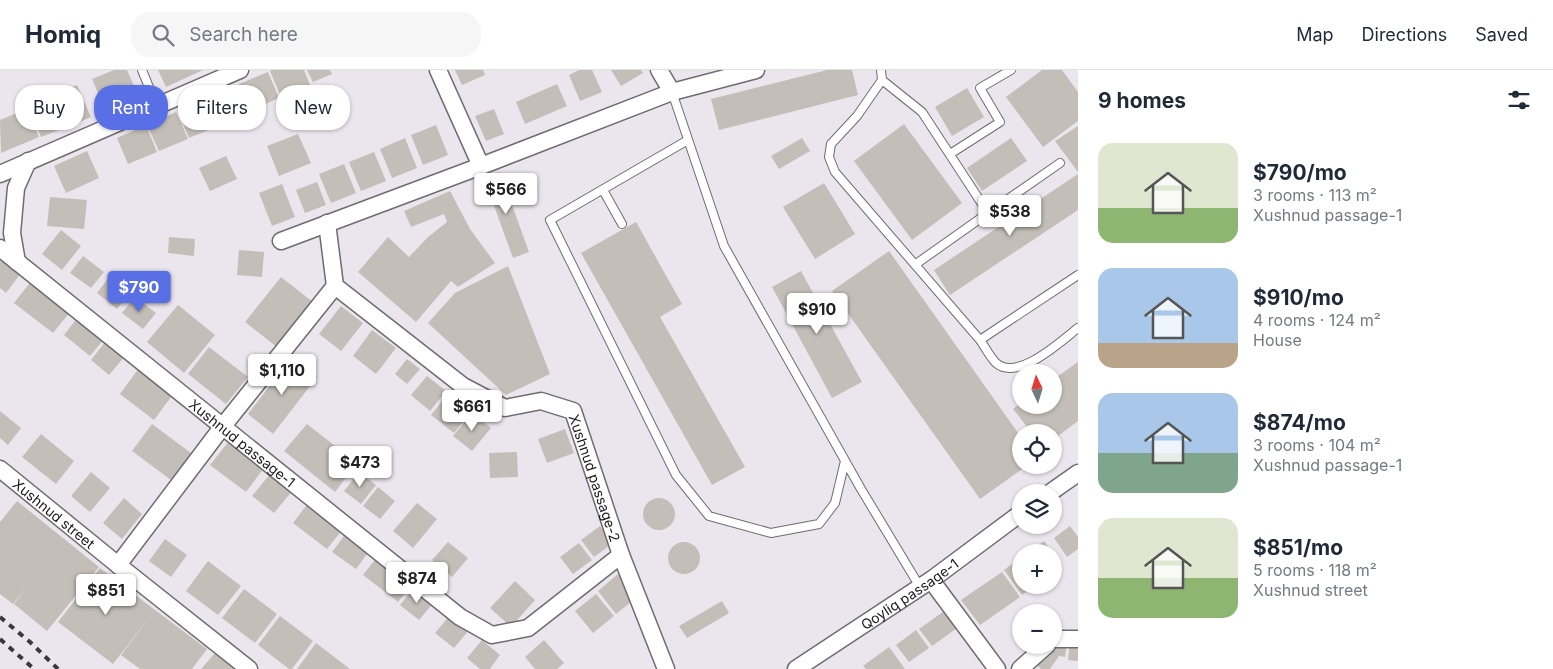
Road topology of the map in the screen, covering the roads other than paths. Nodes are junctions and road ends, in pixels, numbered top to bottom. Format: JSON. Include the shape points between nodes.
{"nodes":[{"id":1,"x":142,"y":70,"type":"edge"},
{"id":2,"x":240,"y":70,"type":"edge"},
{"id":3,"x":438,"y":70,"type":"edge"},
{"id":4,"x":659,"y":70,"type":"edge"},
{"id":5,"x":756,"y":70,"type":"edge"},
{"id":6,"x":881,"y":70,"type":"edge"},
{"id":7,"x":993,"y":70,"type":"edge"},
{"id":8,"x":1012,"y":70,"type":"edge"},
{"id":9,"x":997,"y":78,"type":"junction"},
{"id":10,"x":882,"y":80,"type":"junction"},
{"id":11,"x":148,"y":85,"type":"edge"},
{"id":12,"x":672,"y":92,"type":"junction"},
{"id":13,"x":168,"y":102,"type":"edge"},
{"id":14,"x":102,"y":130,"type":"edge"},
{"id":15,"x":688,"y":140,"type":"junction"},
{"id":16,"x":950,"y":154,"type":"junction"},
{"id":17,"x":28,"y":161,"type":"junction"},
{"id":18,"x":1060,"y":163,"type":"dead end"},
{"id":19,"x":481,"y":166,"type":"junction"},
{"id":20,"x":0,"y":174,"type":"edge"},
{"id":21,"x":603,"y":190,"type":"junction"},
{"id":22,"x":988,"y":213,"type":"junction"},
{"id":23,"x":327,"y":223,"type":"junction"},
{"id":24,"x":622,"y":224,"type":"dead end"},
{"id":25,"x":281,"y":241,"type":"dead end"},
{"id":26,"x":0,"y":248,"type":"edge"},
{"id":27,"x":17,"y":262,"type":"junction"},
{"id":28,"x":916,"y":264,"type":"junction"},
{"id":29,"x":1078,"y":275,"type":"edge"},
{"id":30,"x":334,"y":286,"type":"junction"},
{"id":31,"x":1078,"y":328,"type":"edge"},
{"id":32,"x":980,"y":340,"type":"junction"},
{"id":33,"x":223,"y":426,"type":"junction"},
{"id":34,"x":845,"y":461,"type":"junction"},
{"id":35,"x":0,"y":469,"type":"edge"},
{"id":36,"x":1078,"y":473,"type":"edge"},
{"id":37,"x":1062,"y":484,"type":"edge"},
{"id":38,"x":1012,"y":520,"type":"edge"},
{"id":39,"x":621,"y":555,"type":"junction"},
{"id":40,"x":118,"y":565,"type":"junction"},
{"id":41,"x":925,"y":584,"type":"junction"},
{"id":42,"x":1062,"y":639,"type":"edge"},
{"id":43,"x":1078,"y":639,"type":"edge"},
{"id":44,"x":1037,"y":654,"type":"edge"},
{"id":45,"x":249,"y":669,"type":"edge"},
{"id":46,"x":666,"y":669,"type":"edge"},
{"id":47,"x":796,"y":669,"type":"edge"},
{"id":48,"x":997,"y":669,"type":"edge"},
{"id":49,"x":1020,"y":669,"type":"edge"}],
"edges":[{"from":1,"to":11,"type":"lane"},
{"from":2,"to":13,"type":"street"},
{"from":3,"to":19,"type":"street"},
{"from":4,"to":12,"type":"street"},
{"from":5,"to":12,"type":"street"},
{"from":6,"to":10,"type":"lane"},
{"from":7,"to":9,"type":"lane"},
{"from":8,"to":9,"type":"lane"},
{"from":9,"to":16,"type":"lane","via":[[980,88],[1000,122]]},
{"from":10,"to":16,"type":"lane","via":[[922,112]]},
{"from":10,"to":28,"type":"lane","via":[[857,116],[831,144],[829,157],[835,172]]},
{"from":12,"to":15,"type":"lane"},
{"from":12,"to":19,"type":"street"},
{"from":14,"to":17,"type":"street"},
{"from":15,"to":21,"type":"lane"},
{"from":15,"to":34,"type":"lane","via":[[724,246]]},
{"from":16,"to":22,"type":"lane"},
{"from":17,"to":20,"type":"street"},
{"from":17,"to":27,"type":"street","via":[[16,188],[12,234]]},
{"from":18,"to":22,"type":"lane"},
{"from":19,"to":23,"type":"street"},
{"from":21,"to":24,"type":"lane"},
{"from":21,"to":34,"type":"lane","via":[[550,220],[676,475],[709,516],[771,533],[819,524],[835,503]]},
{"from":22,"to":28,"type":"lane"},
{"from":23,"to":25,"type":"street"},
{"from":23,"to":30,"type":"street"},
{"from":26,"to":27,"type":"street","name":"Xushnud passage-1"},
{"from":27,"to":33,"type":"street","name":"Xushnud passage-1"},
{"from":28,"to":32,"type":"lane"},
{"from":29,"to":32,"type":"lane"},
{"from":30,"to":33,"type":"street"},
{"from":30,"to":39,"type":"street","name":"Xushnud passage-2","via":[[472,391],[505,408],[541,401],[573,411]]},
{"from":31,"to":32,"type":"lane","via":[[1032,363],[1010,368],[997,364]]},
{"from":33,"to":39,"type":"street","name":"Xushnud passage-1","via":[[460,617],[492,635],[528,628]]},
{"from":33,"to":40,"type":"street"},
{"from":34,"to":41,"type":"lane"},
{"from":35,"to":40,"type":"street","name":"Xushnud street"},
{"from":36,"to":37,"type":"street"},
{"from":38,"to":41,"type":"street","name":"Qoyliq passage-1"},
{"from":39,"to":46,"type":"street","name":"Xushnud passage-2"},
{"from":40,"to":45,"type":"street","name":"Xushnud street"},
{"from":41,"to":47,"type":"street","name":"Qoyliq passage-1"},
{"from":41,"to":48,"type":"street"},
{"from":42,"to":43,"type":"street"},
{"from":44,"to":49,"type":"street"}]}
